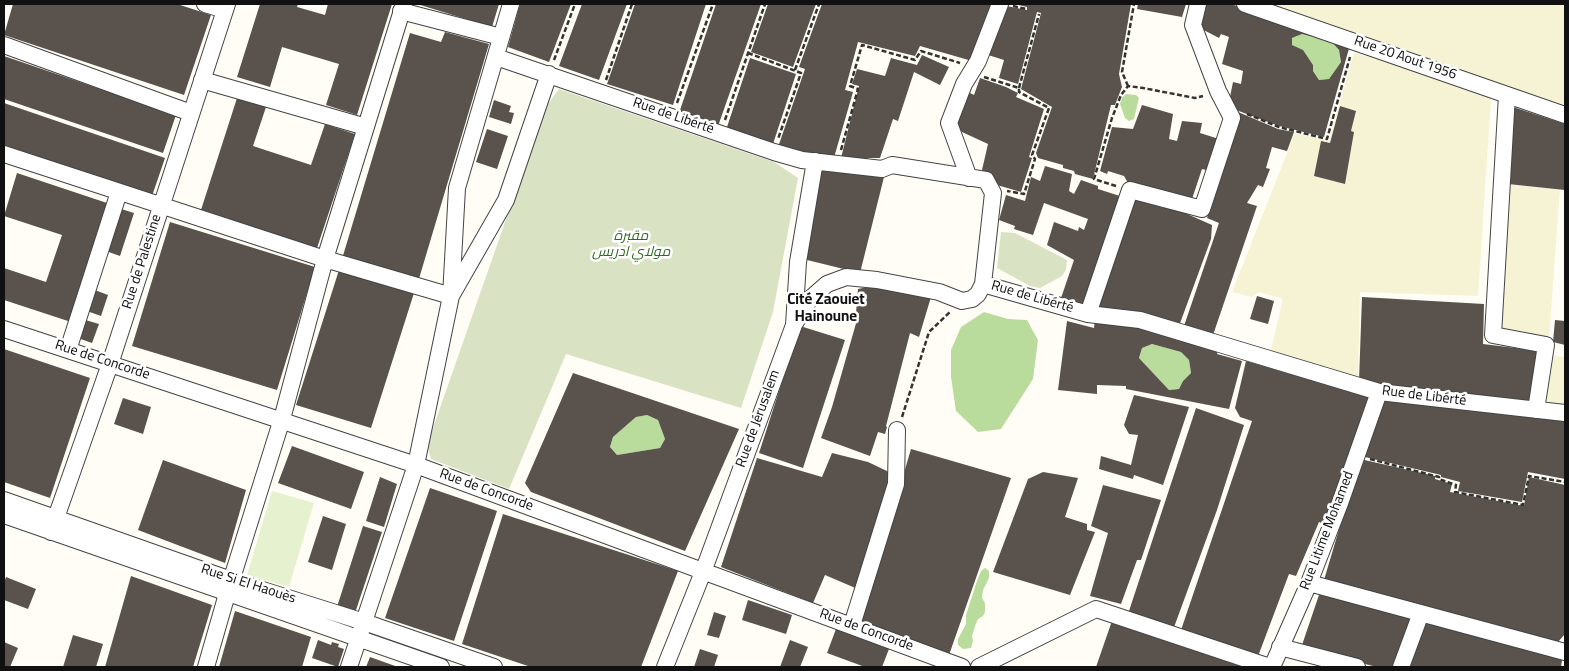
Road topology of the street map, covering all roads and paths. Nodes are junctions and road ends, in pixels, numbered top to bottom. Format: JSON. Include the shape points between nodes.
{"nodes":[{"id":1,"x":205,"y":4,"type":"edge"},
{"id":2,"x":511,"y":4,"type":"edge"},
{"id":3,"x":575,"y":4,"type":"edge"},
{"id":4,"x":632,"y":4,"type":"edge"},
{"id":5,"x":713,"y":4,"type":"edge"},
{"id":6,"x":765,"y":4,"type":"edge"},
{"id":7,"x":819,"y":4,"type":"edge"},
{"id":8,"x":1000,"y":4,"type":"edge"},
{"id":9,"x":1134,"y":4,"type":"edge"},
{"id":10,"x":1198,"y":4,"type":"edge"},
{"id":11,"x":1245,"y":4,"type":"edge"},
{"id":12,"x":226,"y":7,"type":"edge"},
{"id":13,"x":403,"y":7,"type":"edge"},
{"id":14,"x":1039,"y":14,"type":"dead end"},
{"id":15,"x":501,"y":36,"type":"junction"},
{"id":16,"x":1354,"y":42,"type":"junction"},
{"id":17,"x":4,"y":45,"type":"edge"},
{"id":18,"x":748,"y":53,"type":"junction"},
{"id":19,"x":496,"y":57,"type":"junction"},
{"id":20,"x":795,"y":70,"type":"junction"},
{"id":21,"x":972,"y":70,"type":"junction"},
{"id":22,"x":549,"y":74,"type":"junction"},
{"id":23,"x":202,"y":80,"type":"junction"},
{"id":24,"x":1128,"y":86,"type":"junction"},
{"id":25,"x":1019,"y":88,"type":"junction"},
{"id":26,"x":602,"y":92,"type":"junction"},
{"id":27,"x":1218,"y":92,"type":"junction"},
{"id":28,"x":1507,"y":95,"type":"junction"},
{"id":29,"x":1228,"y":111,"type":"junction"},
{"id":30,"x":191,"y":113,"type":"junction"},
{"id":31,"x":1565,"y":115,"type":"edge"},
{"id":32,"x":672,"y":116,"type":"junction"},
{"id":33,"x":366,"y":127,"type":"junction"},
{"id":34,"x":720,"y":134,"type":"junction"},
{"id":35,"x":774,"y":152,"type":"junction"},
{"id":36,"x":4,"y":154,"type":"edge"},
{"id":37,"x":815,"y":161,"type":"junction"},
{"id":38,"x":837,"y":164,"type":"junction"},
{"id":39,"x":969,"y":178,"type":"junction"},
{"id":40,"x":990,"y":188,"type":"junction"},
{"id":41,"x":1130,"y":190,"type":"junction"},
{"id":42,"x":119,"y":192,"type":"junction"},
{"id":43,"x":161,"y":205,"type":"junction"},
{"id":44,"x":325,"y":259,"type":"junction"},
{"id":45,"x":983,"y":284,"type":"junction"},
{"id":46,"x":451,"y":296,"type":"junction"},
{"id":47,"x":962,"y":300,"type":"junction"},
{"id":48,"x":1088,"y":314,"type":"junction"},
{"id":49,"x":794,"y":325,"type":"junction"},
{"id":50,"x":4,"y":328,"type":"edge"},
{"id":51,"x":68,"y":350,"type":"junction"},
{"id":52,"x":110,"y":364,"type":"junction"},
{"id":53,"x":1379,"y":392,"type":"junction"},
{"id":54,"x":1536,"y":410,"type":"junction"},
{"id":55,"x":1565,"y":413,"type":"edge"},
{"id":56,"x":282,"y":419,"type":"junction"},
{"id":57,"x":897,"y":430,"type":"joint"},
{"id":58,"x":1356,"y":456,"type":"junction"},
{"id":59,"x":416,"y":465,"type":"junction"},
{"id":60,"x":1565,"y":482,"type":"edge"},
{"id":61,"x":4,"y":500,"type":"edge"},
{"id":62,"x":4,"y":515,"type":"edge"},
{"id":63,"x":54,"y":526,"type":"junction"},
{"id":64,"x":703,"y":572,"type":"junction"},
{"id":65,"x":1309,"y":582,"type":"junction"},
{"id":66,"x":229,"y":587,"type":"junction"},
{"id":67,"x":1421,"y":613,"type":"junction"},
{"id":68,"x":364,"y":622,"type":"junction"},
{"id":69,"x":852,"y":625,"type":"junction"},
{"id":70,"x":358,"y":640,"type":"junction"},
{"id":71,"x":1280,"y":647,"type":"junction"},
{"id":72,"x":1565,"y":652,"type":"edge"},
{"id":73,"x":206,"y":667,"type":"edge"},
{"id":74,"x":349,"y":667,"type":"edge"},
{"id":75,"x":441,"y":667,"type":"edge"},
{"id":76,"x":494,"y":667,"type":"edge"},
{"id":77,"x":666,"y":667,"type":"edge"},
{"id":78,"x":962,"y":667,"type":"edge"},
{"id":79,"x":979,"y":667,"type":"edge"},
{"id":80,"x":1271,"y":667,"type":"edge"},
{"id":81,"x":1357,"y":667,"type":"edge"},
{"id":82,"x":1401,"y":667,"type":"edge"}],
"edges":[{"from":1,"to":12,"type":"street"},
{"from":2,"to":15,"type":"street"},
{"from":3,"to":22,"type":"path"},
{"from":4,"to":26,"type":"path"},
{"from":5,"to":32,"type":"path"},
{"from":6,"to":18,"type":"path"},
{"from":7,"to":20,"type":"path"},
{"from":8,"to":21,"type":"street"},
{"from":9,"to":24,"type":"path","via":[[1122,72]]},
{"from":10,"to":27,"type":"street","via":[[1193,24]]},
{"from":11,"to":16,"type":"street","name":"Rue 20 Aout 1956"},
{"from":12,"to":23,"type":"street","name":"Rue de Palestine"},
{"from":13,"to":15,"type":"street"},
{"from":13,"to":33,"type":"street"},
{"from":14,"to":25,"type":"path"},
{"from":15,"to":19,"type":"street"},
{"from":16,"to":28,"type":"street","name":"Rue 20 Aout 1956"},
{"from":16,"to":29,"type":"path","via":[[1327,139],[1280,127],[1238,111]]},
{"from":17,"to":30,"type":"street"},
{"from":18,"to":20,"type":"path"},
{"from":18,"to":34,"type":"path"},
{"from":19,"to":22,"type":"street","name":"Rue de Libérté"},
{"from":19,"to":46,"type":"street","via":[[456,188]]},
{"from":20,"to":35,"type":"path","via":[[801,74]]},
{"from":21,"to":25,"type":"path"},
{"from":21,"to":38,"type":"path","via":[[921,51],[915,60],[862,45],[850,86],[858,89]]},
{"from":21,"to":39,"type":"street","via":[[949,123]]},
{"from":22,"to":26,"type":"street","name":"Rue de Libérté"},
{"from":22,"to":46,"type":"street","via":[[506,200]]},
{"from":23,"to":30,"type":"street","name":"Rue de Palestine"},
{"from":23,"to":33,"type":"street"},
{"from":24,"to":27,"type":"path","via":[[1195,98]]},
{"from":24,"to":41,"type":"path","via":[[1112,118],[1094,179]]},
{"from":25,"to":40,"type":"path","via":[[1019,92],[1049,108],[1032,155],[1035,159],[1024,194]]},
{"from":26,"to":32,"type":"street","name":"Rue de Libérté"},
{"from":27,"to":29,"type":"street"},
{"from":28,"to":31,"type":"street","name":"Rue 20 Aout 1956"},
{"from":28,"to":54,"type":"street","via":[[1493,335],[1546,345]]},
{"from":29,"to":41,"type":"street","via":[[1232,118],[1202,209]]},
{"from":30,"to":43,"type":"street","name":"Rue de Palestine"},
{"from":32,"to":34,"type":"street","name":"Rue de Libérté"},
{"from":33,"to":44,"type":"street"},
{"from":34,"to":35,"type":"street","name":"Rue de Libérté"},
{"from":35,"to":37,"type":"street","name":"Rue de Libérté"},
{"from":36,"to":42,"type":"street"},
{"from":37,"to":38,"type":"street","name":"Rue de Libérté"},
{"from":37,"to":49,"type":"street","name":"Rue de Jérusalem","via":[[798,262]]},
{"from":38,"to":39,"type":"street","name":"Rue de Libérté","via":[[882,169],[892,165]]},
{"from":39,"to":40,"type":"street","name":"Rue de Libérté","via":[[986,180]]},
{"from":40,"to":45,"type":"street","name":"Rue de Libérté","via":[[993,193]]},
{"from":41,"to":48,"type":"street"},
{"from":42,"to":43,"type":"street"},
{"from":42,"to":51,"type":"street"},
{"from":43,"to":44,"type":"street"},
{"from":43,"to":52,"type":"street","name":"Rue de Palestine"},
{"from":44,"to":46,"type":"street"},
{"from":44,"to":56,"type":"street"},
{"from":45,"to":47,"type":"street","via":[[972,299]]},
{"from":45,"to":48,"type":"street","name":"Rue de Libérté"},
{"from":46,"to":59,"type":"street"},
{"from":47,"to":49,"type":"street","via":[[939,292],[846,277],[827,284],[810,299]]},
{"from":47,"to":57,"type":"path","via":[[929,332]]},
{"from":48,"to":53,"type":"street","name":"Rue de Libérté","via":[[1140,320]]},
{"from":49,"to":64,"type":"street","name":"Rue de Jérusalem"},
{"from":50,"to":51,"type":"street","name":"Rue de Concorde"},
{"from":51,"to":52,"type":"street","name":"Rue de Concorde"},
{"from":52,"to":56,"type":"street","name":"Rue de Concorde"},
{"from":52,"to":63,"type":"street","name":"Rue de Palestine"},
{"from":53,"to":54,"type":"street","name":"Rue de Libérté"},
{"from":53,"to":58,"type":"street","name":"Rue Litime Mohamed"},
{"from":54,"to":55,"type":"street","name":"Rue de Libérté"},
{"from":56,"to":59,"type":"street","name":"Rue de Concorde"},
{"from":56,"to":66,"type":"street"},
{"from":57,"to":69,"type":"street","via":[[896,484]]},
{"from":58,"to":60,"type":"path","via":[[1439,476],[1439,479],[1456,484],[1455,492],[1524,505],[1529,476]]},
{"from":58,"to":65,"type":"street","name":"Rue Litime Mohamed"},
{"from":59,"to":64,"type":"street","name":"Rue de Concorde"},
{"from":59,"to":68,"type":"street"},
{"from":61,"to":63,"type":"street","name":"Rue Si El Haouès"},
{"from":62,"to":63,"type":"street","name":"Rue Si El Haouès"},
{"from":63,"to":66,"type":"street","name":"Rue Si El Haouès"},
{"from":64,"to":69,"type":"street","name":"Rue de Concorde"},
{"from":64,"to":77,"type":"street","name":"Rue de Jérusalem"},
{"from":65,"to":67,"type":"street"},
{"from":65,"to":71,"type":"street","name":"Rue Litime Mohamed"},
{"from":66,"to":68,"type":"street","name":"Rue Si El Haouès"},
{"from":66,"to":70,"type":"street","name":"Rue Si El Haouès"},
{"from":66,"to":73,"type":"street"},
{"from":67,"to":72,"type":"street"},
{"from":67,"to":82,"type":"street"},
{"from":68,"to":70,"type":"street"},
{"from":68,"to":76,"type":"street","name":"Rue Si El Haouès"},
{"from":69,"to":78,"type":"street","name":"Rue de Concorde"},
{"from":70,"to":74,"type":"street"},
{"from":70,"to":75,"type":"street","name":"Rue Si El Haouès"},
{"from":71,"to":80,"type":"street","name":"Rue Litime Mohamed"},
{"from":71,"to":81,"type":"street"},
{"from":79,"to":80,"type":"street","via":[[1096,609]]}]}
